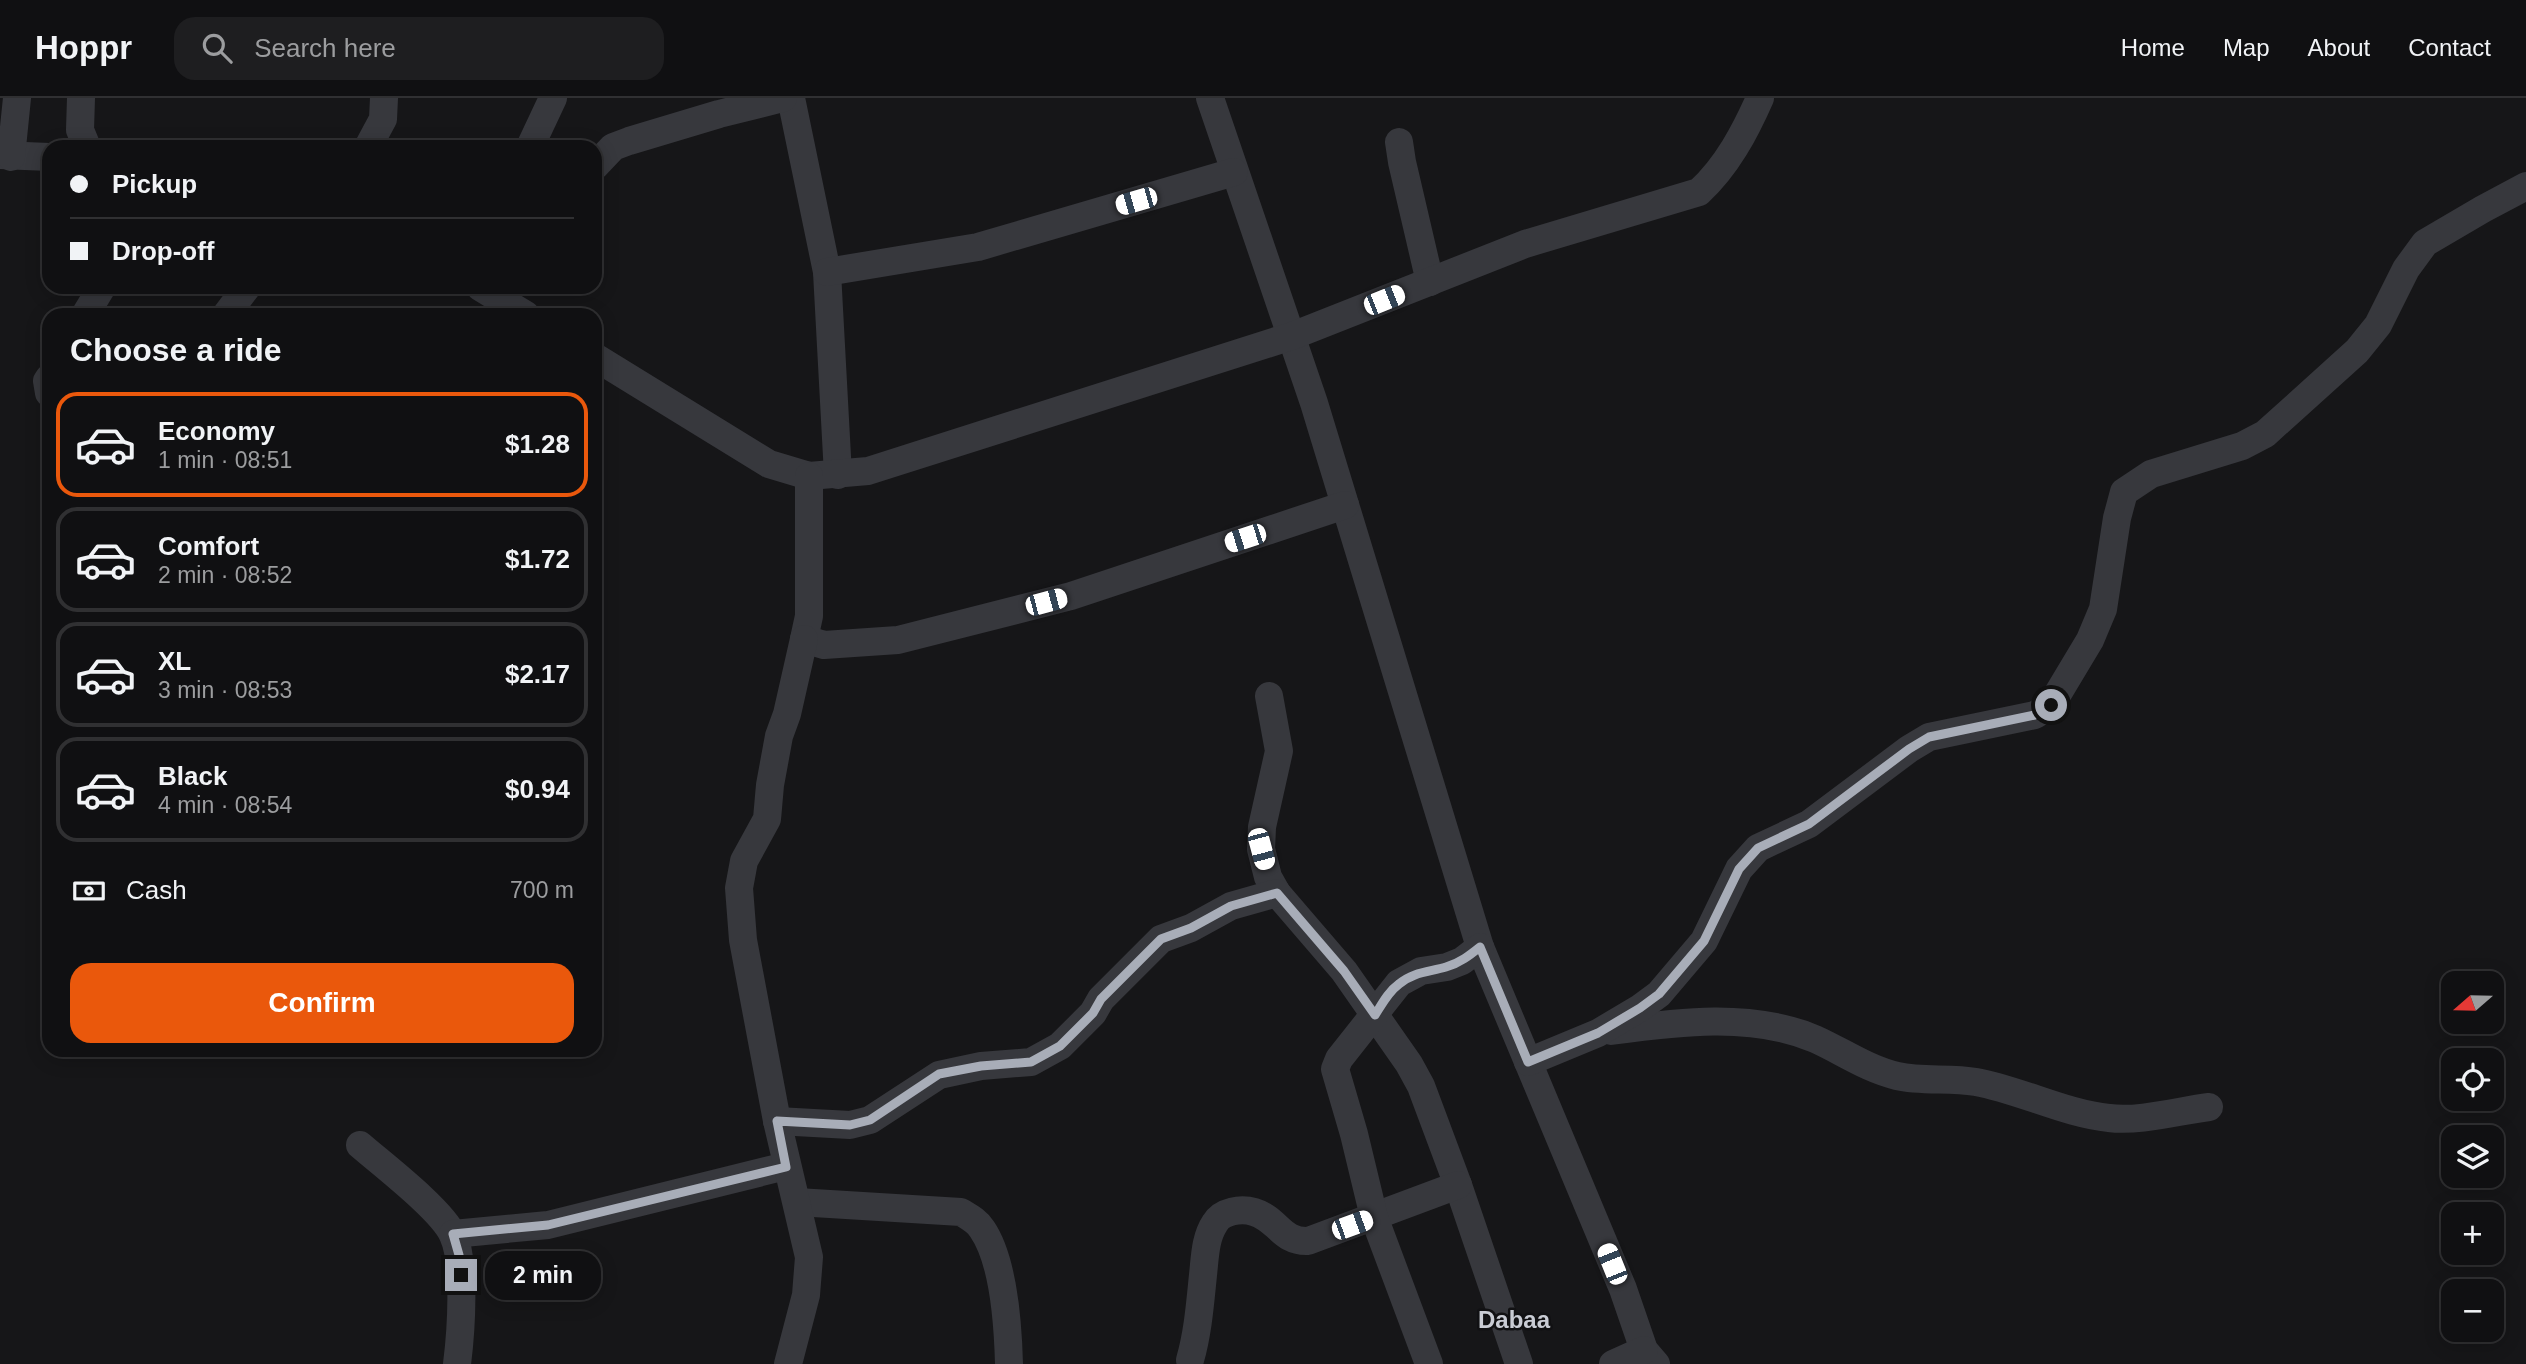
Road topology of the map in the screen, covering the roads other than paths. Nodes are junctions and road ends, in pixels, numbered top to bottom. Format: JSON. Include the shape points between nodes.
{"nodes":[{"id":1,"x":16,"y":98,"type":"edge"},
{"id":2,"x":81,"y":98,"type":"edge"},
{"id":3,"x":384,"y":98,"type":"edge"},
{"id":4,"x":553,"y":98,"type":"edge"},
{"id":5,"x":783,"y":98,"type":"edge"},
{"id":6,"x":791,"y":98,"type":"edge"},
{"id":7,"x":1210,"y":98,"type":"edge"},
{"id":8,"x":1760,"y":98,"type":"edge"},
{"id":9,"x":84,"y":140,"type":"edge"},
{"id":10,"x":372,"y":140,"type":"edge"},
{"id":11,"x":533,"y":140,"type":"edge"},
{"id":12,"x":1399,"y":142,"type":"dead end"},
{"id":13,"x":6,"y":156,"type":"edge"},
{"id":14,"x":42,"y":158,"type":"edge"},
{"id":15,"x":602,"y":159,"type":"edge"},
{"id":16,"x":1234,"y":172,"type":"junction"},
{"id":17,"x":2526,"y":186,"type":"edge"},
{"id":18,"x":827,"y":272,"type":"junction"},
{"id":19,"x":1430,"y":282,"type":"junction"},
{"id":20,"x":497,"y":294,"type":"edge"},
{"id":21,"x":517,"y":302,"type":"edge"},
{"id":22,"x":1292,"y":336,"type":"junction"},
{"id":23,"x":602,"y":361,"type":"edge"},
{"id":24,"x":809,"y":475,"type":"junction"},
{"id":25,"x":838,"y":475,"type":"junction"},
{"id":26,"x":1345,"y":505,"type":"junction"},
{"id":27,"x":804,"y":639,"type":"junction"},
{"id":28,"x":1269,"y":696,"type":"dead end"},
{"id":29,"x":1277,"y":893,"type":"junction"},
{"id":30,"x":1480,"y":947,"type":"junction"},
{"id":31,"x":1375,"y":1015,"type":"junction"},
{"id":32,"x":1598,"y":1033,"type":"junction"},
{"id":33,"x":1528,"y":1062,"type":"junction"},
{"id":34,"x":2209,"y":1107,"type":"dead end"},
{"id":35,"x":777,"y":1121,"type":"junction"},
{"id":36,"x":360,"y":1145,"type":"dead end"},
{"id":37,"x":786,"y":1167,"type":"junction"},
{"id":38,"x":1458,"y":1185,"type":"junction"},
{"id":39,"x":797,"y":1202,"type":"junction"},
{"id":40,"x":1374,"y":1217,"type":"junction"},
{"id":41,"x":453,"y":1234,"type":"junction"},
{"id":42,"x":1650,"y":1357,"type":"edge"},
{"id":43,"x":1190,"y":1360,"type":"dead end"},
{"id":44,"x":457,"y":1364,"type":"edge"},
{"id":45,"x":789,"y":1364,"type":"edge"},
{"id":46,"x":1009,"y":1364,"type":"edge"},
{"id":47,"x":1429,"y":1364,"type":"edge"},
{"id":48,"x":1519,"y":1364,"type":"edge"},
{"id":49,"x":1613,"y":1364,"type":"edge"}],
"edges":[{"from":1,"to":13,"type":"street"},
{"from":2,"to":9,"type":"street"},
{"from":3,"to":10,"type":"street","via":[[383,119]]},
{"from":4,"to":11,"type":"street"},
{"from":5,"to":15,"type":"street","via":[[629,141],[613,147]]},
{"from":6,"to":18,"type":"street"},
{"from":7,"to":16,"type":"street"},
{"from":8,"to":19,"type":"street","via":[[1715,177],[1699,192],[1525,244]]},
{"from":12,"to":19,"type":"street"},
{"from":13,"to":14,"type":"street"},
{"from":16,"to":18,"type":"street","via":[[978,247]]},
{"from":16,"to":22,"type":"street"},
{"from":17,"to":32,"type":"street","via":[[2425,243],[2406,269],[2378,325],[2357,351],[2265,434],[2242,446],[2151,474],[2124,492],[2103,609],[2051,705],[2035,715],[1929,737],[1809,824],[1758,848],[1739,869],[1704,941],[1659,994]]},
{"from":18,"to":25,"type":"street"},
{"from":19,"to":22,"type":"street"},
{"from":20,"to":21,"type":"street"},
{"from":22,"to":25,"type":"street","via":[[868,471]]},
{"from":22,"to":26,"type":"street"},
{"from":23,"to":24,"type":"street","via":[[769,464]]},
{"from":24,"to":25,"type":"street"},
{"from":24,"to":27,"type":"street"},
{"from":26,"to":27,"type":"street","via":[[1071,596],[898,640],[824,645]]},
{"from":26,"to":30,"type":"street"},
{"from":27,"to":35,"type":"street","via":[[779,736],[767,819],[744,861],[739,888],[743,940]]},
{"from":28,"to":29,"type":"street","via":[[1279,751],[1261,849]]},
{"from":29,"to":31,"type":"street"},
{"from":29,"to":35,"type":"street","via":[[1231,906],[1161,939],[1060,1046],[1031,1062],[939,1074],[870,1120],[850,1125]]},
{"from":30,"to":31,"type":"street","via":[[1462,961],[1421,971],[1399,983]]},
{"from":30,"to":33,"type":"street"},
{"from":31,"to":38,"type":"street","via":[[1421,1086]]},
{"from":31,"to":40,"type":"street","via":[[1335,1069]]},
{"from":32,"to":33,"type":"street"},
{"from":32,"to":34,"type":"street","via":[[1661,1024],[1724,1021],[1758,1025],[1814,1039],[1896,1076],[1973,1081],[2102,1117],[2125,1119]]},
{"from":33,"to":42,"type":"street"},
{"from":35,"to":37,"type":"street"},
{"from":36,"to":41,"type":"street","via":[[439,1215]]},
{"from":37,"to":39,"type":"street"},
{"from":37,"to":41,"type":"street","via":[[548,1225]]},
{"from":38,"to":40,"type":"street"},
{"from":38,"to":48,"type":"street"},
{"from":39,"to":45,"type":"street","via":[[809,1256],[806,1295]]},
{"from":39,"to":46,"type":"street","via":[[961,1212],[972,1219],[993,1252]]},
{"from":40,"to":43,"type":"street","via":[[1308,1241],[1284,1235],[1268,1217],[1251,1211],[1230,1211],[1216,1220],[1207,1241]]},
{"from":40,"to":47,"type":"street"},
{"from":41,"to":44,"type":"street","via":[[461,1275]]},
{"from":42,"to":49,"type":"street"}]}
